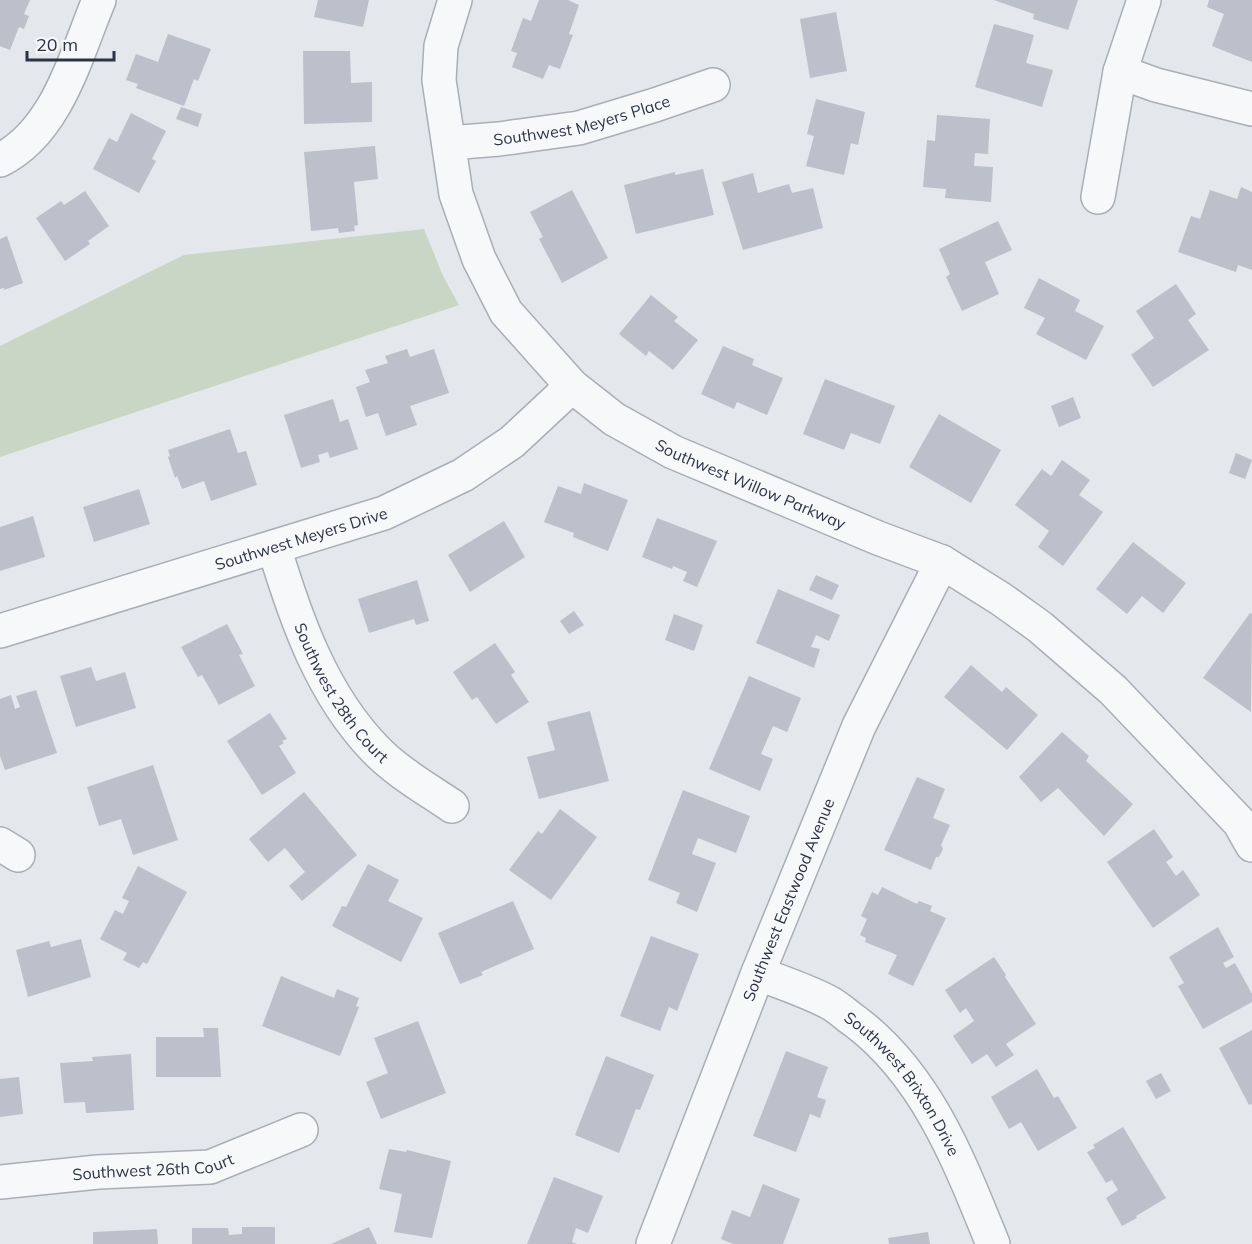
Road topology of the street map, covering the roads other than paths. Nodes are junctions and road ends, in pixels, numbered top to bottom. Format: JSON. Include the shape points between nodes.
{"nodes":[{"id":1,"x":99,"y":0,"type":"edge"},
{"id":2,"x":455,"y":0,"type":"edge"},
{"id":3,"x":1144,"y":0,"type":"edge"},
{"id":4,"x":1120,"y":72,"type":"junction"},
{"id":5,"x":713,"y":85,"type":"dead end"},
{"id":6,"x":1252,"y":109,"type":"edge"},
{"id":7,"x":449,"y":143,"type":"junction"},
{"id":8,"x":0,"y":160,"type":"edge"},
{"id":9,"x":1098,"y":197,"type":"dead end"},
{"id":10,"x":572,"y":386,"type":"junction"},
{"id":11,"x":274,"y":548,"type":"junction"},
{"id":12,"x":942,"y":562,"type":"junction"},
{"id":13,"x":0,"y":631,"type":"edge"},
{"id":14,"x":452,"y":806,"type":"dead end"},
{"id":15,"x":1248,"y":827,"type":"edge"},
{"id":16,"x":758,"y":973,"type":"junction"},
{"id":17,"x":300,"y":1130,"type":"dead end"},
{"id":18,"x":0,"y":1182,"type":"edge"},
{"id":19,"x":653,"y":1244,"type":"edge"},
{"id":20,"x":993,"y":1244,"type":"edge"}],
"edges":[{"from":1,"to":8,"type":"street","via":[[58,100],[38,130]]},
{"from":2,"to":7,"type":"street","name":"Southwest Willow Parkway","via":[[441,46],[439,80]]},
{"from":3,"to":4,"type":"street"},
{"from":4,"to":6,"type":"street"},
{"from":4,"to":9,"type":"street"},
{"from":5,"to":7,"type":"street","name":"Southwest Meyers Place","via":[[579,128]]},
{"from":7,"to":10,"type":"street","name":"Southwest Willow Parkway","via":[[456,194],[496,295],[520,330]]},
{"from":10,"to":11,"type":"street","name":"Southwest Meyers Drive","via":[[512,442],[463,475],[384,513]]},
{"from":10,"to":12,"type":"street","name":"Southwest Willow Parkway","via":[[614,419],[673,452]]},
{"from":11,"to":13,"type":"street","name":"Southwest Meyers Drive"},
{"from":11,"to":14,"type":"street","name":"Southwest 28th Court","via":[[291,605],[335,698],[377,751]]},
{"from":12,"to":15,"type":"street","name":"Southwest Willow Parkway","via":[[1040,627],[1113,690]]},
{"from":12,"to":16,"type":"street","name":"Southwest Eastwood Avenue","via":[[859,726]]},
{"from":16,"to":19,"type":"street","name":"Southwest Eastwood Avenue"},
{"from":16,"to":20,"type":"street","name":"Southwest Brixton Drive","via":[[831,1003],[875,1036],[911,1077],[959,1161]]},
{"from":17,"to":18,"type":"street","name":"Southwest 26th Court","via":[[210,1167]]}]}
